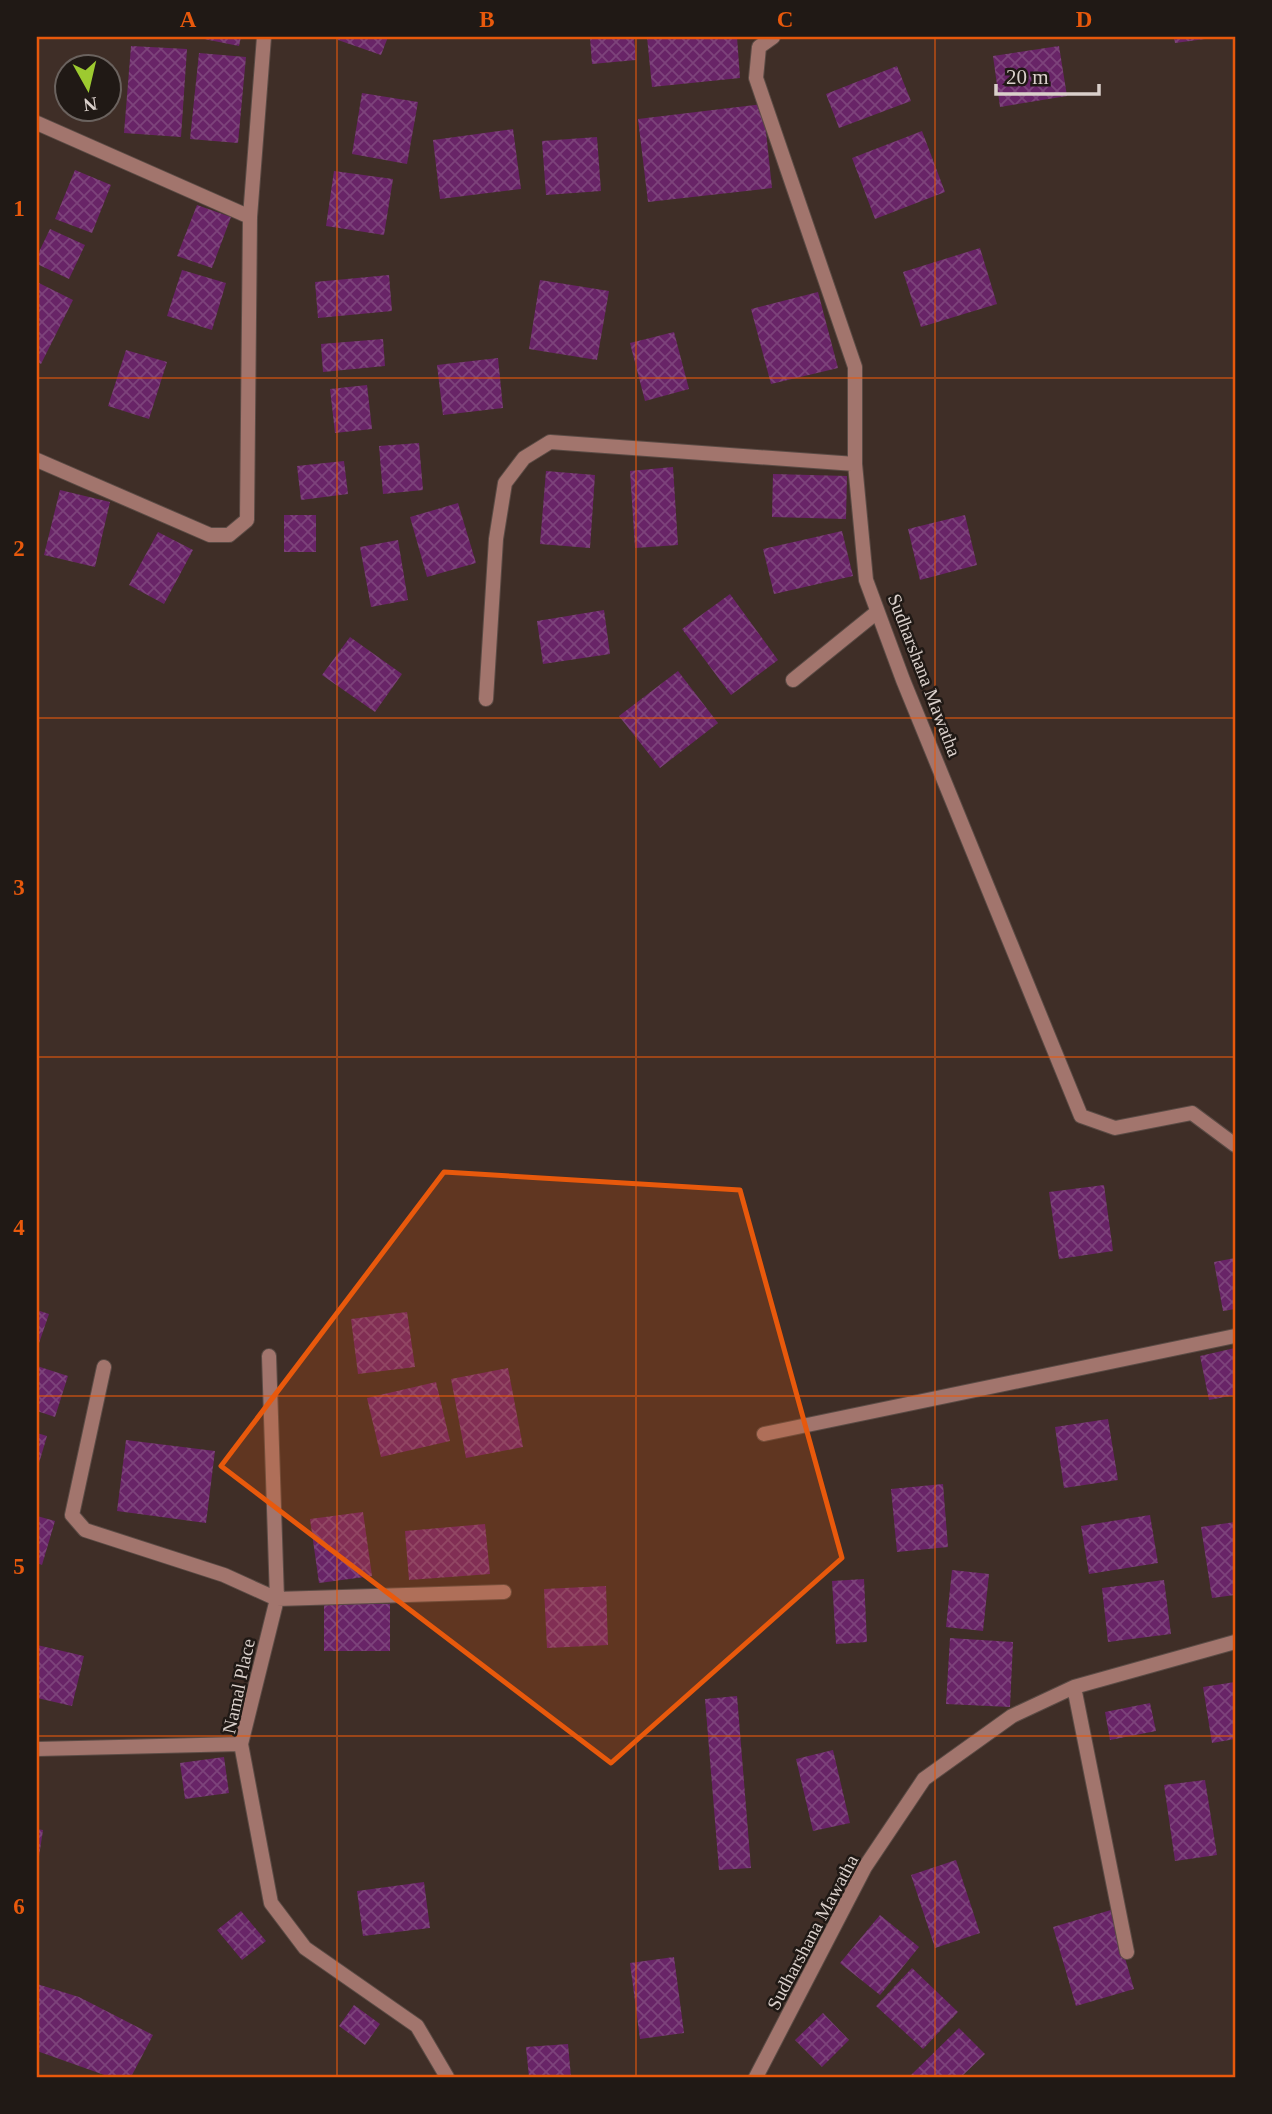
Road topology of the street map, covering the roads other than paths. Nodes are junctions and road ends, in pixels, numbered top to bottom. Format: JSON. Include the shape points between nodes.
{"nodes":[{"id":1,"x":264,"y":37,"type":"edge"},
{"id":2,"x":773,"y":37,"type":"edge"},
{"id":3,"x":756,"y":42,"type":"edge"},
{"id":4,"x":37,"y":123,"type":"edge"},
{"id":5,"x":250,"y":217,"type":"junction"},
{"id":6,"x":37,"y":460,"type":"edge"},
{"id":7,"x":855,"y":464,"type":"junction"},
{"id":8,"x":877,"y":612,"type":"junction"},
{"id":9,"x":793,"y":680,"type":"dead end"},
{"id":10,"x":486,"y":699,"type":"dead end"},
{"id":11,"x":1235,"y":1145,"type":"edge"},
{"id":12,"x":1235,"y":1336,"type":"edge"},
{"id":13,"x":269,"y":1356,"type":"dead end"},
{"id":14,"x":104,"y":1367,"type":"dead end"},
{"id":15,"x":764,"y":1434,"type":"dead end"},
{"id":16,"x":504,"y":1592,"type":"dead end"},
{"id":17,"x":277,"y":1599,"type":"junction"},
{"id":18,"x":1235,"y":1642,"type":"edge"},
{"id":19,"x":1074,"y":1687,"type":"junction"},
{"id":20,"x":241,"y":1744,"type":"junction"},
{"id":21,"x":37,"y":1749,"type":"edge"},
{"id":22,"x":1127,"y":1952,"type":"dead end"},
{"id":23,"x":447,"y":2077,"type":"edge"},
{"id":24,"x":756,"y":2077,"type":"edge"}],
"edges":[{"from":1,"to":5,"type":"street"},
{"from":2,"to":3,"type":"street","name":"Sudharshana Mawatha"},
{"from":3,"to":7,"type":"street","name":"Sudharshana Mawatha","via":[[757,78],[855,367]]},
{"from":4,"to":5,"type":"street"},
{"from":5,"to":6,"type":"street","via":[[247,520],[229,535],[210,535]]},
{"from":7,"to":8,"type":"street","name":"Sudharshana Mawatha","via":[[866,580]]},
{"from":7,"to":10,"type":"street","via":[[550,442],[524,458],[505,483],[496,539]]},
{"from":8,"to":9,"type":"street"},
{"from":8,"to":11,"type":"street","name":"Sudharshana Mawatha","via":[[1082,1116],[1115,1128],[1192,1113]]},
{"from":12,"to":15,"type":"street"},
{"from":13,"to":17,"type":"street","name":"Namal Place"},
{"from":14,"to":17,"type":"street","via":[[72,1516],[85,1530],[224,1575]]},
{"from":16,"to":17,"type":"street"},
{"from":17,"to":20,"type":"street","name":"Namal Place"},
{"from":18,"to":19,"type":"street","name":"Sudharshana Mawatha"},
{"from":19,"to":22,"type":"street"},
{"from":19,"to":24,"type":"street","name":"Sudharshana Mawatha","via":[[1012,1716],[925,1779],[864,1867]]},
{"from":20,"to":21,"type":"street"},
{"from":20,"to":23,"type":"street","name":"Namal Place","via":[[271,1903],[305,1948],[417,2026]]}]}
